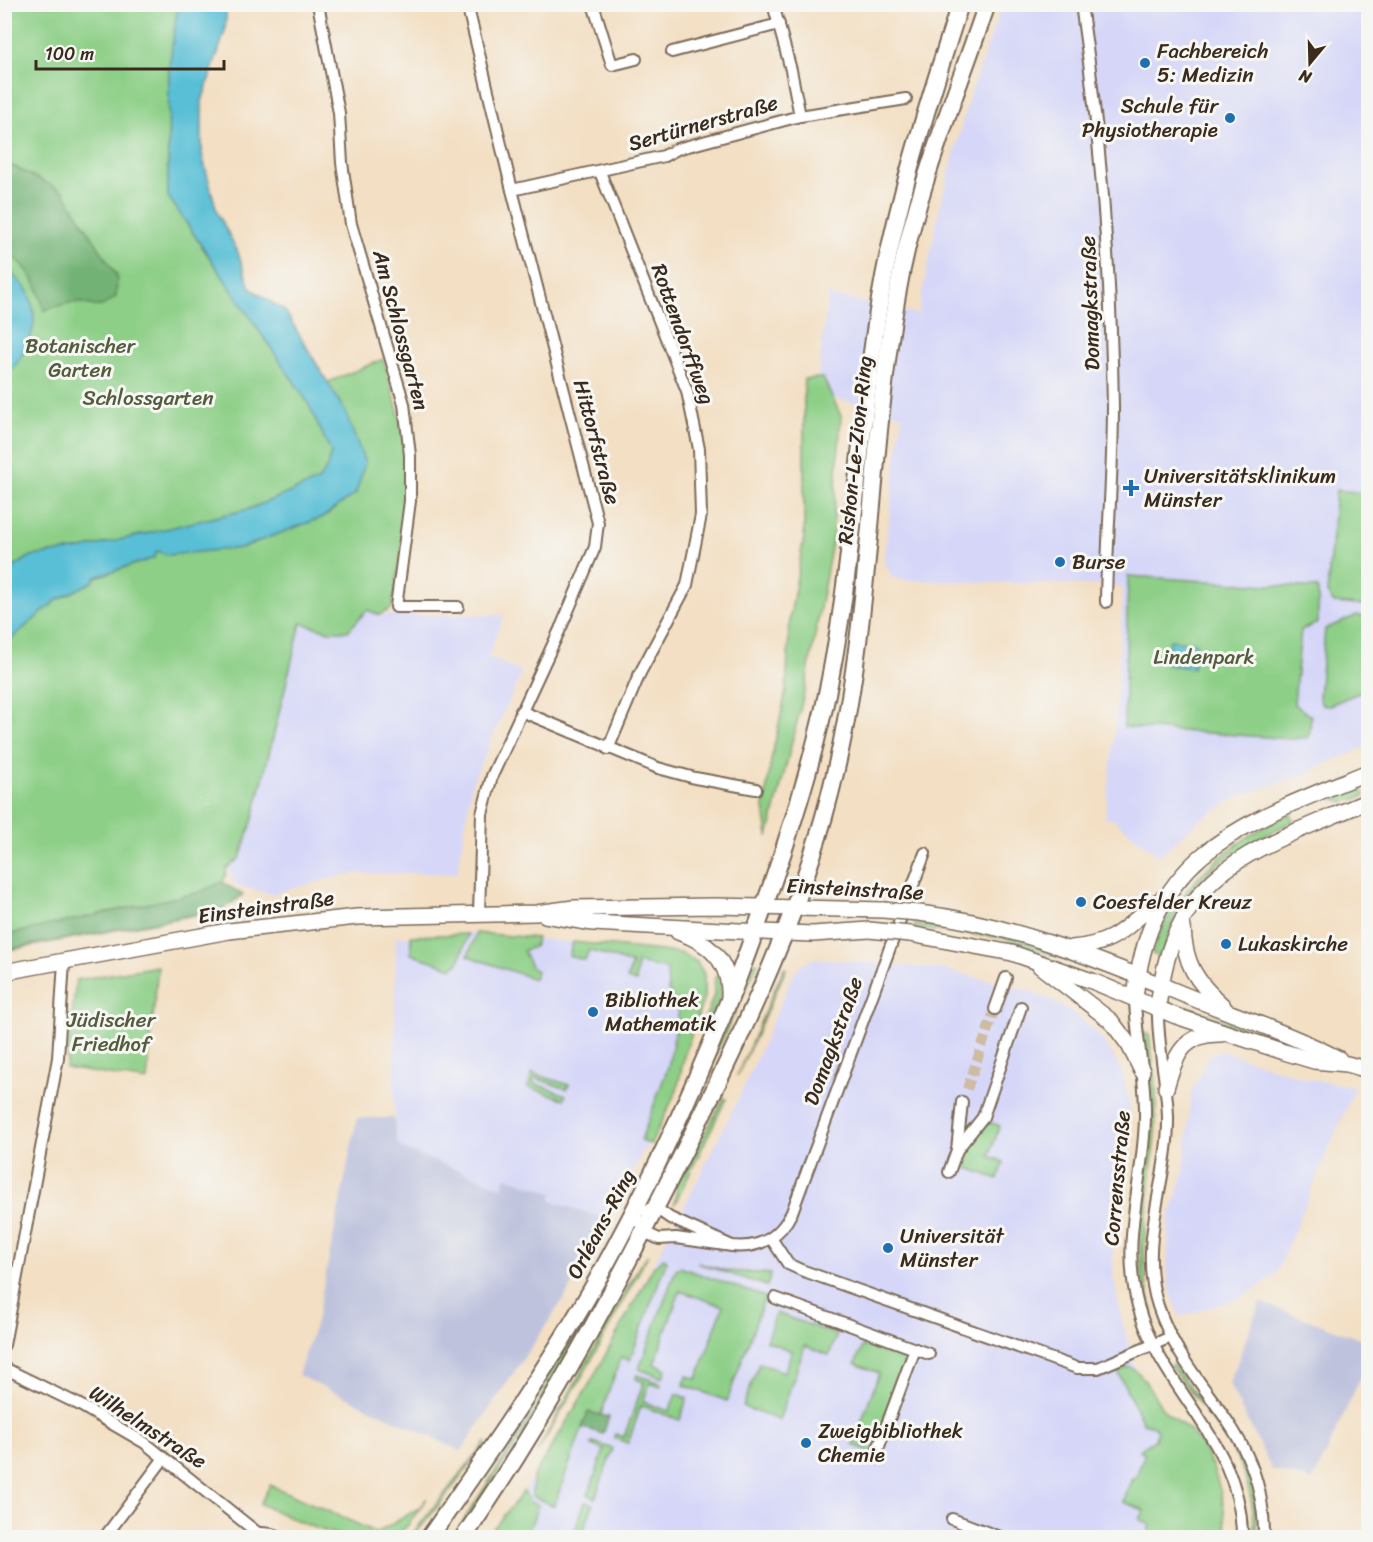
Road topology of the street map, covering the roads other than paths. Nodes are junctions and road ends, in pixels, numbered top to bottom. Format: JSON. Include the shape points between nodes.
{"nodes":[{"id":1,"x":318,"y":4,"type":"edge"},
{"id":2,"x":468,"y":4,"type":"edge"},
{"id":3,"x":593,"y":4,"type":"edge"},
{"id":4,"x":773,"y":4,"type":"edge"},
{"id":5,"x":960,"y":4,"type":"edge"},
{"id":6,"x":987,"y":4,"type":"edge"},
{"id":7,"x":1081,"y":4,"type":"edge"},
{"id":8,"x":779,"y":24,"type":"junction"},
{"id":9,"x":672,"y":52,"type":"dead end"},
{"id":10,"x":636,"y":60,"type":"dead end"},
{"id":11,"x":906,"y":99,"type":"dead end"},
{"id":12,"x":800,"y":116,"type":"junction"},
{"id":13,"x":600,"y":172,"type":"junction"},
{"id":14,"x":512,"y":190,"type":"junction"},
{"id":15,"x":1106,"y":602,"type":"dead end"},
{"id":16,"x":458,"y":608,"type":"dead end"},
{"id":17,"x":521,"y":711,"type":"junction"},
{"id":18,"x":608,"y":749,"type":"junction"},
{"id":19,"x":1368,"y":772,"type":"edge"},
{"id":20,"x":756,"y":789,"type":"dead end"},
{"id":21,"x":1316,"y":794,"type":"junction"},
{"id":22,"x":1368,"y":801,"type":"edge"},
{"id":23,"x":1327,"y":817,"type":"junction"},
{"id":24,"x":925,"y":853,"type":"dead end"},
{"id":25,"x":1168,"y":894,"type":"junction"},
{"id":26,"x":765,"y":906,"type":"junction"},
{"id":27,"x":794,"y":906,"type":"junction"},
{"id":28,"x":479,"y":913,"type":"junction"},
{"id":29,"x":536,"y":913,"type":"junction"},
{"id":30,"x":1183,"y":920,"type":"junction"},
{"id":31,"x":657,"y":927,"type":"junction"},
{"id":32,"x":755,"y":932,"type":"junction"},
{"id":33,"x":784,"y":933,"type":"junction"},
{"id":34,"x":1069,"y":949,"type":"junction"},
{"id":35,"x":1034,"y":960,"type":"junction"},
{"id":36,"x":64,"y":961,"type":"junction"},
{"id":37,"x":4,"y":972,"type":"edge"},
{"id":38,"x":1137,"y":975,"type":"junction"},
{"id":39,"x":1006,"y":980,"type":"dead end"},
{"id":40,"x":1160,"y":985,"type":"junction"},
{"id":41,"x":729,"y":999,"type":"junction"},
{"id":42,"x":1135,"y":999,"type":"junction"},
{"id":43,"x":1021,"y":1007,"type":"dead end"},
{"id":44,"x":995,"y":1009,"type":"tunnel mouth"},
{"id":45,"x":1158,"y":1009,"type":"junction"},
{"id":46,"x":1230,"y":1012,"type":"junction"},
{"id":47,"x":1232,"y":1035,"type":"junction"},
{"id":48,"x":1347,"y":1064,"type":"junction"},
{"id":49,"x":1368,"y":1070,"type":"edge"},
{"id":50,"x":1142,"y":1071,"type":"junction"},
{"id":51,"x":1166,"y":1088,"type":"junction"},
{"id":52,"x":962,"y":1102,"type":"tunnel mouth"},
{"id":53,"x":957,"y":1150,"type":"junction"},
{"id":54,"x":949,"y":1172,"type":"dead end"},
{"id":55,"x":656,"y":1208,"type":"junction"},
{"id":56,"x":634,"y":1212,"type":"junction"},
{"id":57,"x":651,"y":1235,"type":"junction"},
{"id":58,"x":771,"y":1238,"type":"junction"},
{"id":59,"x":732,"y":1246,"type":"junction"},
{"id":60,"x":775,"y":1298,"type":"dead end"},
{"id":61,"x":1171,"y":1336,"type":"junction"},
{"id":62,"x":1152,"y":1344,"type":"junction"},
{"id":63,"x":4,"y":1345,"type":"edge"},
{"id":64,"x":915,"y":1349,"type":"junction"},
{"id":65,"x":929,"y":1354,"type":"dead end"},
{"id":66,"x":4,"y":1368,"type":"edge"},
{"id":67,"x":875,"y":1457,"type":"dead end"},
{"id":68,"x":164,"y":1458,"type":"junction"},
{"id":69,"x":952,"y":1519,"type":"dead end"},
{"id":70,"x":262,"y":1535,"type":"edge"},
{"id":71,"x":429,"y":1537,"type":"edge"},
{"id":72,"x":104,"y":1538,"type":"edge"},
{"id":73,"x":279,"y":1538,"type":"edge"},
{"id":74,"x":463,"y":1538,"type":"edge"},
{"id":75,"x":1002,"y":1538,"type":"edge"},
{"id":76,"x":1242,"y":1538,"type":"edge"},
{"id":77,"x":1264,"y":1538,"type":"edge"}],
"edges":[{"from":1,"to":16,"type":"street","name":"Am Schlossgarten","via":[[339,113],[351,224],[404,404],[410,501],[396,607]]},
{"from":2,"to":14,"type":"street","name":"Hittorfstraße"},
{"from":3,"to":10,"type":"street","via":[[612,65]]},
{"from":4,"to":8,"type":"street"},
{"from":5,"to":26,"type":"main road","name":"Rishon-Le-Zion-Ring","via":[[896,214],[877,315],[848,566],[830,679],[798,807]]},
{"from":6,"to":27,"type":"main road","name":"Rishon-Le-Zion-Ring","via":[[924,182],[902,267],[882,400],[849,708],[827,807]]},
{"from":7,"to":15,"type":"street","name":"Domagkstraße","via":[[1102,162],[1110,273],[1113,409]]},
{"from":8,"to":9,"type":"street"},
{"from":8,"to":12,"type":"street"},
{"from":11,"to":12,"type":"street","name":"Sertürnerstraße"},
{"from":12,"to":13,"type":"street","name":"Sertürnerstraße"},
{"from":13,"to":14,"type":"street","name":"Sertürnerstraße"},
{"from":13,"to":18,"type":"street","name":"Rottendorffweg","via":[[687,391],[699,449],[701,515],[687,585],[640,673]]},
{"from":14,"to":17,"type":"street","name":"Hittorfstraße","via":[[598,523],[595,547]]},
{"from":17,"to":18,"type":"street"},
{"from":17,"to":28,"type":"street","name":"Hittorfstraße","via":[[492,776],[482,813]]},
{"from":18,"to":20,"type":"street","via":[[695,778]]},
{"from":19,"to":21,"type":"main road"},
{"from":21,"to":23,"type":"main road"},
{"from":21,"to":25,"type":"main road","via":[[1227,835],[1192,864]]},
{"from":22,"to":23,"type":"main road"},
{"from":23,"to":30,"type":"main road","via":[[1238,860],[1204,890]]},
{"from":24,"to":58,"type":"street","name":"Domagkstraße","via":[[792,1212]]},
{"from":25,"to":34,"type":"main road","via":[[1115,938]]},
{"from":25,"to":38,"type":"main road","name":"Corrensstraße"},
{"from":26,"to":27,"type":"main road","name":"Einsteinstraße"},
{"from":26,"to":29,"type":"main road","name":"Einsteinstraße"},
{"from":26,"to":32,"type":"main road","name":"Orléans-Ring"},
{"from":27,"to":33,"type":"main road","name":"Orléans-Ring"},
{"from":27,"to":34,"type":"main road","name":"Einsteinstraße","bridge":true,"via":[[957,917]]},
{"from":28,"to":29,"type":"main road","name":"Einsteinstraße"},
{"from":28,"to":36,"type":"main road","name":"Einsteinstraße","via":[[305,921]]},
{"from":29,"to":31,"type":"main road","name":"Einsteinstraße","via":[[583,922]]},
{"from":30,"to":40,"type":"main road"},
{"from":30,"to":46,"type":"main road","via":[[1184,950],[1190,969],[1208,993]]},
{"from":31,"to":32,"type":"main road","name":"Einsteinstraße"},
{"from":31,"to":41,"type":"main road","via":[[689,936],[713,950],[727,973]]},
{"from":32,"to":33,"type":"main road","name":"Einsteinstraße"},
{"from":32,"to":41,"type":"main road","name":"Orléans-Ring"},
{"from":33,"to":35,"type":"main road","name":"Einsteinstraße","bridge":true,"via":[[869,930],[910,934],[982,946]]},
{"from":33,"to":55,"type":"main road","name":"Orléans-Ring","via":[[746,1023]]},
{"from":34,"to":38,"type":"main road","name":"Einsteinstraße"},
{"from":35,"to":42,"type":"main road","name":"Einsteinstraße"},
{"from":35,"to":50,"type":"main road","via":[[1111,1021]]},
{"from":36,"to":37,"type":"main road","name":"Einsteinstraße"},
{"from":36,"to":63,"type":"street","via":[[58,1058]]},
{"from":38,"to":40,"type":"main road","name":"Einsteinstraße"},
{"from":38,"to":42,"type":"main road","name":"Corrensstraße"},
{"from":39,"to":44,"type":"street"},
{"from":40,"to":45,"type":"main road"},
{"from":40,"to":46,"type":"main road","name":"Einsteinstraße"},
{"from":41,"to":56,"type":"main road","name":"Orléans-Ring"},
{"from":42,"to":45,"type":"main road","name":"Einsteinstraße"},
{"from":42,"to":50,"type":"street","name":"Corrensstraße"},
{"from":43,"to":53,"type":"street","via":[[986,1118]]},
{"from":45,"to":47,"type":"main road","name":"Einsteinstraße"},
{"from":45,"to":51,"type":"street","name":"Corrensstraße"},
{"from":46,"to":48,"type":"main road","name":"Einsteinstraße","via":[[1292,1036]]},
{"from":47,"to":48,"type":"main road","name":"Einsteinstraße","via":[[1314,1061]]},
{"from":47,"to":51,"type":"main road","via":[[1206,1034],[1192,1040],[1178,1056]]},
{"from":48,"to":49,"type":"main road"},
{"from":50,"to":62,"type":"street","name":"Corrensstraße","via":[[1144,1141],[1133,1202],[1131,1259],[1138,1306]]},
{"from":51,"to":61,"type":"street","name":"Corrensstraße","via":[[1166,1141],[1150,1250],[1154,1291]]},
{"from":52,"to":53,"type":"street"},
{"from":53,"to":54,"type":"street"},
{"from":55,"to":56,"type":"street"},
{"from":55,"to":57,"type":"main road","name":"Orléans-Ring"},
{"from":55,"to":59,"type":"street"},
{"from":56,"to":57,"type":"street"},
{"from":56,"to":71,"type":"main road","name":"Orléans-Ring","via":[[541,1372]]},
{"from":57,"to":59,"type":"street"},
{"from":57,"to":74,"type":"main road","name":"Orléans-Ring","via":[[551,1402]]},
{"from":58,"to":59,"type":"street","via":[[748,1247]]},
{"from":58,"to":62,"type":"street","via":[[788,1264],[801,1270],[1077,1368],[1098,1368]]},
{"from":60,"to":64,"type":"street","via":[[853,1331]]},
{"from":61,"to":62,"type":"street"},
{"from":61,"to":77,"type":"street","name":"Corrensstraße","via":[[1244,1447],[1260,1492]]},
{"from":62,"to":76,"type":"street","name":"Corrensstraße","via":[[1224,1456],[1238,1496]]},
{"from":64,"to":65,"type":"street"},
{"from":64,"to":67,"type":"street"},
{"from":66,"to":68,"type":"street","name":"Wilhelmstraße","via":[[102,1417]]},
{"from":68,"to":70,"type":"street","name":"Wilhelmstraße"},
{"from":68,"to":72,"type":"street"},
{"from":69,"to":75,"type":"street"},
{"from":70,"to":73,"type":"street","name":"Wilhelmstraße"}]}
